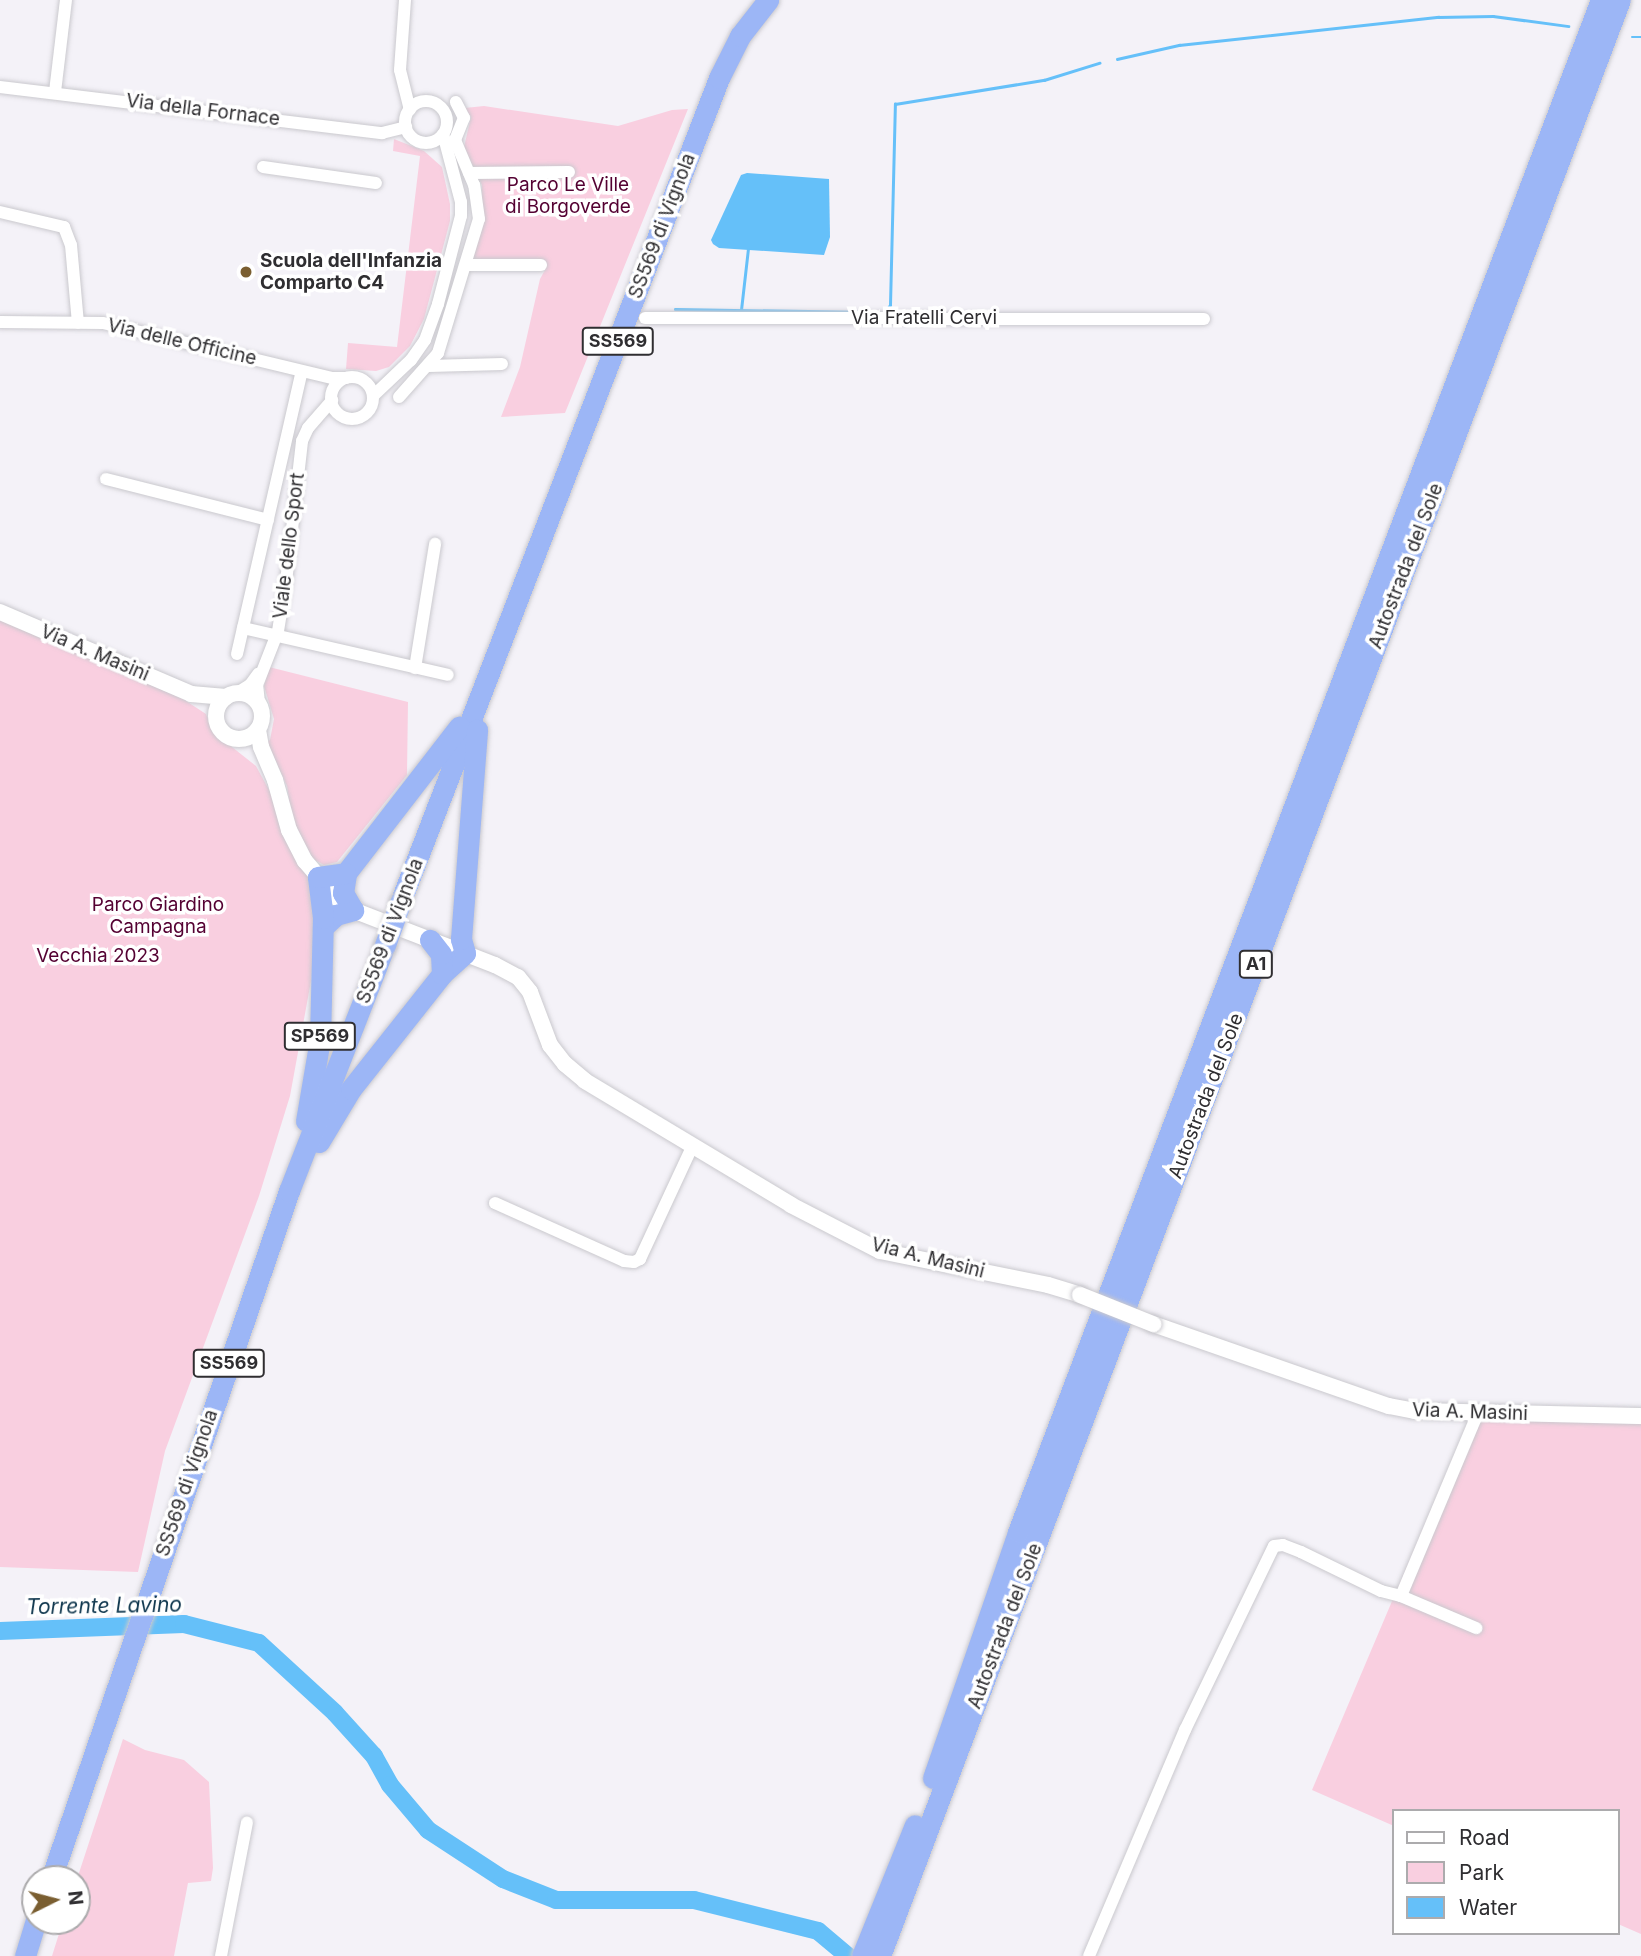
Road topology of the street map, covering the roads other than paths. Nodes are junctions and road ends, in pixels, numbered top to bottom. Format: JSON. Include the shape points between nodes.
{"nodes":[{"id":1,"x":66,"y":0,"type":"edge"},
{"id":2,"x":405,"y":0,"type":"edge"},
{"id":3,"x":768,"y":0,"type":"edge"},
{"id":4,"x":1601,"y":0,"type":"edge"},
{"id":5,"x":1620,"y":0,"type":"edge"},
{"id":6,"x":403,"y":83,"type":"junction"},
{"id":7,"x":0,"y":87,"type":"edge"},
{"id":8,"x":55,"y":92,"type":"junction"},
{"id":9,"x":424,"y":101,"type":"junction"},
{"id":10,"x":456,"y":102,"type":"dead end"},
{"id":11,"x":410,"y":110,"type":"junction"},
{"id":12,"x":406,"y":127,"type":"junction"},
{"id":13,"x":443,"y":134,"type":"junction"},
{"id":14,"x":424,"y":142,"type":"junction"},
{"id":15,"x":450,"y":163,"type":"junction"},
{"id":16,"x":263,"y":167,"type":"dead end"},
{"id":17,"x":569,"y":172,"type":"dead end"},
{"id":18,"x":469,"y":173,"type":"junction"},
{"id":19,"x":376,"y":183,"type":"dead end"},
{"id":20,"x":0,"y":212,"type":"edge"},
{"id":21,"x":466,"y":265,"type":"junction"},
{"id":22,"x":541,"y":265,"type":"dead end"},
{"id":23,"x":645,"y":318,"type":"dead end"},
{"id":24,"x":1204,"y":319,"type":"dead end"},
{"id":25,"x":0,"y":321,"type":"edge"},
{"id":26,"x":78,"y":323,"type":"junction"},
{"id":27,"x":502,"y":364,"type":"dead end"},
{"id":28,"x":429,"y":366,"type":"junction"},
{"id":29,"x":302,"y":371,"type":"junction"},
{"id":30,"x":397,"y":373,"type":"junction"},
{"id":31,"x":320,"y":374,"type":"junction"},
{"id":32,"x":346,"y":378,"type":"junction"},
{"id":33,"x":362,"y":380,"type":"junction"},
{"id":34,"x":332,"y":395,"type":"junction"},
{"id":35,"x":373,"y":396,"type":"junction"},
{"id":36,"x":399,"y":397,"type":"dead end"},
{"id":37,"x":347,"y":418,"type":"junction"},
{"id":38,"x":314,"y":421,"type":"junction"},
{"id":39,"x":106,"y":480,"type":"dead end"},
{"id":40,"x":268,"y":520,"type":"junction"},
{"id":41,"x":435,"y":544,"type":"dead end"},
{"id":42,"x":0,"y":612,"type":"edge"},
{"id":43,"x":243,"y":628,"type":"junction"},
{"id":44,"x":275,"y":636,"type":"junction"},
{"id":45,"x":237,"y":654,"type":"dead end"},
{"id":46,"x":415,"y":668,"type":"junction"},
{"id":47,"x":261,"y":671,"type":"junction"},
{"id":48,"x":448,"y":675,"type":"dead end"},
{"id":49,"x":483,"y":690,"type":"junction"},
{"id":50,"x":191,"y":694,"type":"junction"},
{"id":51,"x":232,"y":695,"type":"junction"},
{"id":52,"x":259,"y":704,"type":"junction"},
{"id":53,"x":216,"y":721,"type":"junction"},
{"id":54,"x":258,"y":730,"type":"junction"},
{"id":55,"x":237,"y":739,"type":"junction"},
{"id":56,"x":268,"y":766,"type":"junction"},
{"id":57,"x":346,"y":873,"type":"junction"},
{"id":58,"x":318,"y":877,"type":"junction"},
{"id":59,"x":353,"y":910,"type":"junction"},
{"id":60,"x":462,"y":923,"type":"junction"},
{"id":61,"x":323,"y":927,"type":"junction"},
{"id":62,"x":430,"y":940,"type":"junction"},
{"id":63,"x":464,"y":953,"type":"junction"},
{"id":64,"x":442,"y":974,"type":"junction"},
{"id":65,"x":693,"y":1145,"type":"junction"},
{"id":66,"x":289,"y":1191,"type":"junction"},
{"id":67,"x":495,"y":1203,"type":"dead end"},
{"id":68,"x":1478,"y":1413,"type":"junction"},
{"id":69,"x":1641,"y":1416,"type":"edge"},
{"id":70,"x":1401,"y":1597,"type":"junction"},
{"id":71,"x":1476,"y":1628,"type":"dead end"},
{"id":72,"x":247,"y":1822,"type":"dead end"},
{"id":73,"x":56,"y":1865,"type":"edge"},
{"id":74,"x":31,"y":1935,"type":"edge"},
{"id":75,"x":24,"y":1956,"type":"edge"},
{"id":76,"x":221,"y":1956,"type":"edge"},
{"id":77,"x":862,"y":1956,"type":"edge"},
{"id":78,"x":880,"y":1956,"type":"edge"},
{"id":79,"x":1089,"y":1956,"type":"edge"}],
"edges":[{"from":1,"to":8,"type":"street"},
{"from":2,"to":6,"type":"street","via":[[400,51]]},
{"from":3,"to":49,"type":"highway","name":"SS569 di Vignola","number":"SS569","via":[[740,36],[719,78]]},
{"from":4,"to":77,"type":"highway","name":"Autostrada del Sole","number":"A1","via":[[1018,1532],[924,1804]]},
{"from":5,"to":78,"type":"highway","name":"Autostrada del Sole","number":"A1"},
{"from":6,"to":9,"type":"street"},
{"from":6,"to":11,"type":"street"},
{"from":7,"to":8,"type":"street","name":"Via della Fornace"},
{"from":8,"to":12,"type":"street","name":"Via della Fornace","via":[[382,133]]},
{"from":9,"to":11,"type":"street"},
{"from":9,"to":13,"type":"street","via":[[442,108],[447,121]]},
{"from":10,"to":18,"type":"street","via":[[464,118],[455,140]]},
{"from":11,"to":12,"type":"street"},
{"from":12,"to":14,"type":"street","via":[[413,138]]},
{"from":13,"to":14,"type":"street"},
{"from":13,"to":15,"type":"street"},
{"from":14,"to":15,"type":"street"},
{"from":15,"to":30,"type":"street","via":[[461,202],[456,236],[425,340]]},
{"from":16,"to":19,"type":"street"},
{"from":17,"to":18,"type":"street"},
{"from":18,"to":21,"type":"street","via":[[479,219]]},
{"from":20,"to":26,"type":"street","via":[[64,227],[71,245]]},
{"from":21,"to":22,"type":"street"},
{"from":21,"to":28,"type":"street","via":[[438,353]]},
{"from":23,"to":24,"type":"street","name":"Via Fratelli Cervi"},
{"from":25,"to":26,"type":"street","name":"Via delle Officine"},
{"from":26,"to":29,"type":"street","name":"Via delle Officine","via":[[103,323]]},
{"from":27,"to":28,"type":"street"},
{"from":28,"to":36,"type":"street"},
{"from":29,"to":31,"type":"street","name":"Via delle Officine"},
{"from":29,"to":40,"type":"street"},
{"from":30,"to":33,"type":"street"},
{"from":30,"to":35,"type":"street"},
{"from":31,"to":32,"type":"street","name":"Via delle Officine"},
{"from":31,"to":34,"type":"street"},
{"from":32,"to":33,"type":"street"},
{"from":32,"to":34,"type":"street"},
{"from":33,"to":35,"type":"street"},
{"from":34,"to":37,"type":"street","via":[[336,411]]},
{"from":34,"to":38,"type":"street","name":"Viale dello Sport"},
{"from":35,"to":37,"type":"street","via":[[366,414]]},
{"from":37,"to":38,"type":"street"},
{"from":38,"to":44,"type":"street","name":"Viale dello Sport","via":[[302,441]]},
{"from":39,"to":40,"type":"street"},
{"from":40,"to":43,"type":"street"},
{"from":41,"to":46,"type":"street"},
{"from":42,"to":50,"type":"street","name":"Via A. Masini"},
{"from":43,"to":44,"type":"street"},
{"from":43,"to":45,"type":"street"},
{"from":44,"to":46,"type":"street"},
{"from":44,"to":47,"type":"street","name":"Viale dello Sport"},
{"from":46,"to":48,"type":"street"},
{"from":47,"to":51,"type":"street","name":"Viale dello Sport","via":[[250,685]]},
{"from":47,"to":52,"type":"street","name":"Viale dello Sport"},
{"from":49,"to":57,"type":"highway","via":[[443,751]]},
{"from":49,"to":60,"type":"highway","via":[[472,759]]},
{"from":49,"to":66,"type":"highway","name":"SS569 di Vignola","number":"SS569","bridge":true},
{"from":50,"to":51,"type":"street","name":"Via A. Masini"},
{"from":50,"to":53,"type":"street","name":"Via A. Masini"},
{"from":51,"to":52,"type":"street","name":"Via A. Masini","via":[[249,695]]},
{"from":51,"to":53,"type":"street","via":[[217,708]]},
{"from":52,"to":54,"type":"street","name":"Via A. Masini"},
{"from":53,"to":55,"type":"street","name":"Via A. Masini","via":[[224,734]]},
{"from":54,"to":55,"type":"street"},
{"from":54,"to":56,"type":"street","name":"Via A. Masini"},
{"from":55,"to":56,"type":"street","name":"Via A. Masini"},
{"from":56,"to":58,"type":"street","name":"Via A. Masini","via":[[289,830]]},
{"from":57,"to":58,"type":"highway"},
{"from":57,"to":59,"type":"highway","via":[[343,893]]},
{"from":58,"to":59,"type":"street","name":"Via A. Masini"},
{"from":58,"to":61,"type":"highway","number":"SP569"},
{"from":59,"to":61,"type":"highway"},
{"from":59,"to":62,"type":"street","name":"Via A. Masini"},
{"from":60,"to":62,"type":"highway","via":[[445,938]]},
{"from":60,"to":63,"type":"highway"},
{"from":61,"to":66,"type":"highway","number":"SP569","via":[[320,1039]]},
{"from":62,"to":63,"type":"street","name":"Via A. Masini"},
{"from":62,"to":64,"type":"highway","via":[[441,954]]},
{"from":63,"to":64,"type":"highway","number":"SP569"},
{"from":63,"to":65,"type":"street","name":"Via A. Masini","via":[[518,977],[530,992],[550,1045],[585,1081]]},
{"from":64,"to":66,"type":"highway","number":"SP569","via":[[351,1089]]},
{"from":65,"to":67,"type":"street","via":[[640,1259],[634,1262]]},
{"from":65,"to":68,"type":"street","name":"Via A. Masini","bridge":true,"via":[[822,1223],[880,1251],[1048,1285],[1389,1406]]},
{"from":66,"to":73,"type":"highway","name":"SS569 di Vignola","number":"SS569"},
{"from":68,"to":69,"type":"street","name":"Via A. Masini"},
{"from":68,"to":70,"type":"street"},
{"from":70,"to":71,"type":"street"},
{"from":70,"to":79,"type":"street","via":[[1301,1552],[1273,1546],[1185,1730]]},
{"from":72,"to":76,"type":"street"},
{"from":74,"to":75,"type":"highway"}]}
